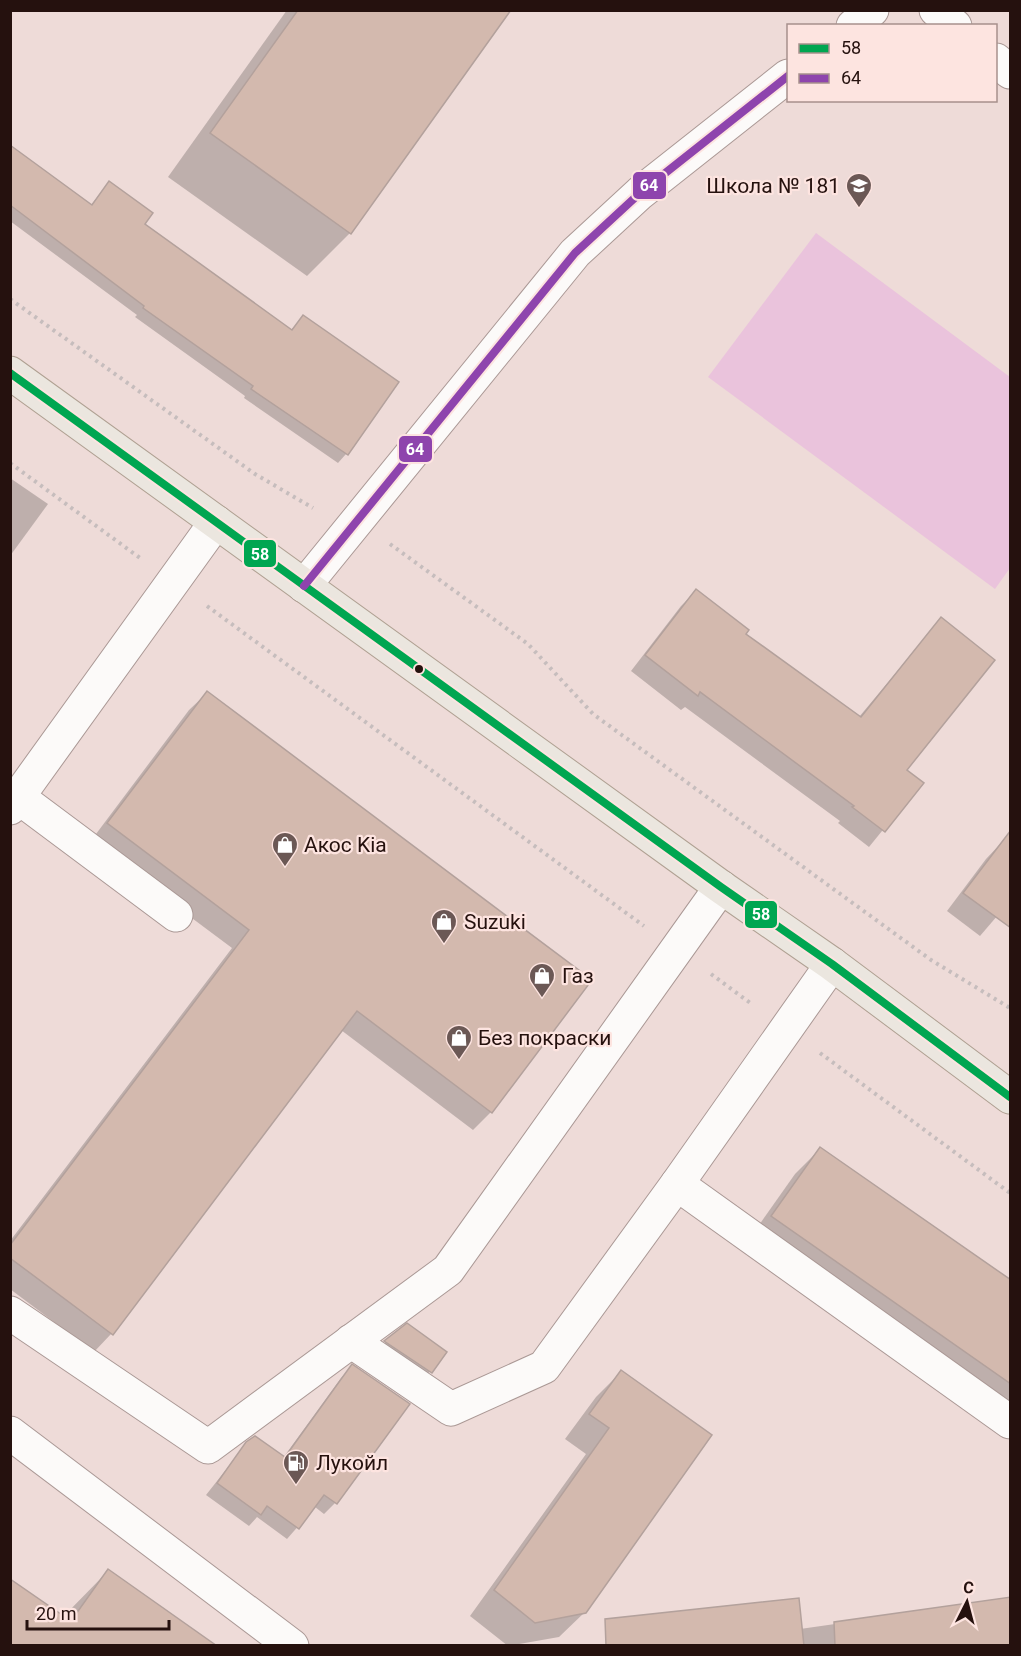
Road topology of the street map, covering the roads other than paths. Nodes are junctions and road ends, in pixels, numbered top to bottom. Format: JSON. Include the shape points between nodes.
{"nodes":[{"id":1,"x":872,"y":10,"type":"edge"},
{"id":2,"x":936,"y":10,"type":"edge"},
{"id":3,"x":855,"y":24,"type":"edge"},
{"id":4,"x":953,"y":24,"type":"edge"},
{"id":5,"x":997,"y":61,"type":"edge"},
{"id":6,"x":1011,"y":72,"type":"edge"},
{"id":7,"x":787,"y":78,"type":"edge"},
{"id":8,"x":10,"y":373,"type":"edge"},
{"id":9,"x":216,"y":522,"type":"junction"},
{"id":10,"x":304,"y":586,"type":"junction"},
{"id":11,"x":14,"y":802,"type":"edge"},
{"id":12,"x":721,"y":887,"type":"junction"},
{"id":13,"x":176,"y":915,"type":"dead end"},
{"id":14,"x":832,"y":964,"type":"junction"},
{"id":15,"x":1011,"y":1097,"type":"edge"},
{"id":16,"x":676,"y":1184,"type":"junction"},
{"id":17,"x":10,"y":1313,"type":"edge"},
{"id":18,"x":351,"y":1341,"type":"junction"},
{"id":19,"x":1011,"y":1422,"type":"edge"},
{"id":20,"x":10,"y":1433,"type":"edge"},
{"id":21,"x":292,"y":1646,"type":"edge"}],
"edges":[{"from":1,"to":3,"type":"street"},
{"from":2,"to":4,"type":"street"},
{"from":5,"to":6,"type":"street"},
{"from":7,"to":10,"type":"street","via":[[640,194],[575,253]]},
{"from":8,"to":9,"type":"main road"},
{"from":9,"to":10,"type":"main road"},
{"from":9,"to":11,"type":"street"},
{"from":10,"to":12,"type":"main road"},
{"from":11,"to":13,"type":"street"},
{"from":12,"to":14,"type":"main road"},
{"from":12,"to":18,"type":"street","via":[[448,1270]]},
{"from":14,"to":15,"type":"main road"},
{"from":14,"to":16,"type":"street"},
{"from":16,"to":18,"type":"street","via":[[544,1367],[451,1409]]},
{"from":16,"to":19,"type":"street"},
{"from":17,"to":18,"type":"street","via":[[208,1447]]},
{"from":20,"to":21,"type":"street"}]}
